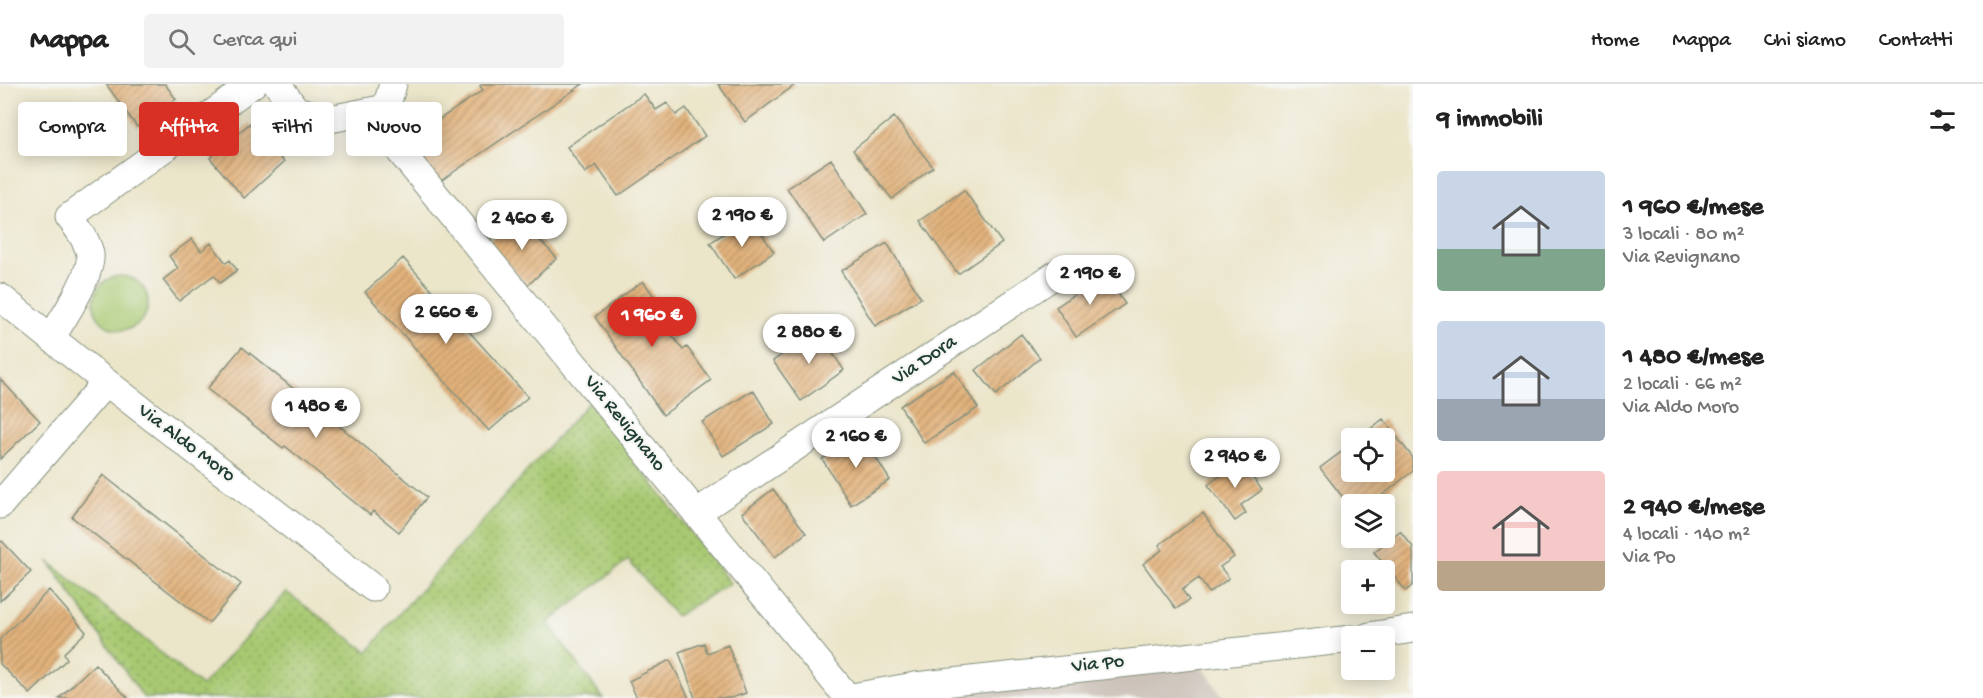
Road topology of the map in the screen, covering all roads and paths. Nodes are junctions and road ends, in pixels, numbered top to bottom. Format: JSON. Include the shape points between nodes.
{"nodes":[{"id":1,"x":253,"y":84,"type":"edge"},
{"id":2,"x":278,"y":84,"type":"edge"},
{"id":3,"x":390,"y":96,"type":"edge"},
{"id":4,"x":1064,"y":269,"type":"dead end"},
{"id":5,"x":0,"y":297,"type":"edge"},
{"id":6,"x":51,"y":338,"type":"junction"},
{"id":7,"x":106,"y":382,"type":"junction"},
{"id":8,"x":0,"y":505,"type":"edge"},
{"id":9,"x":696,"y":513,"type":"junction"},
{"id":10,"x":373,"y":588,"type":"dead end"},
{"id":11,"x":1413,"y":629,"type":"edge"},
{"id":12,"x":1395,"y":632,"type":"edge"},
{"id":13,"x":1341,"y":640,"type":"edge"},
{"id":14,"x":847,"y":698,"type":"edge"}],
"edges":[{"from":1,"to":6,"type":"street","via":[[69,217],[82,233],[90,255],[80,289]]},
{"from":2,"to":3,"type":"street","via":[[296,110],[330,119]]},
{"from":3,"to":9,"type":"street","name":"Via Revignano","via":[[389,138]]},
{"from":4,"to":9,"type":"street","name":"Via Dora"},
{"from":5,"to":6,"type":"street","name":"Via Aldo Moro"},
{"from":6,"to":7,"type":"street","name":"Via Aldo Moro"},
{"from":7,"to":8,"type":"street"},
{"from":7,"to":10,"type":"street","name":"Via Aldo Moro"},
{"from":9,"to":14,"type":"street","name":"Via Revignano"},
{"from":11,"to":12,"type":"street"},
{"from":13,"to":14,"type":"street","name":"Via Po","via":[[926,684]]}]}
